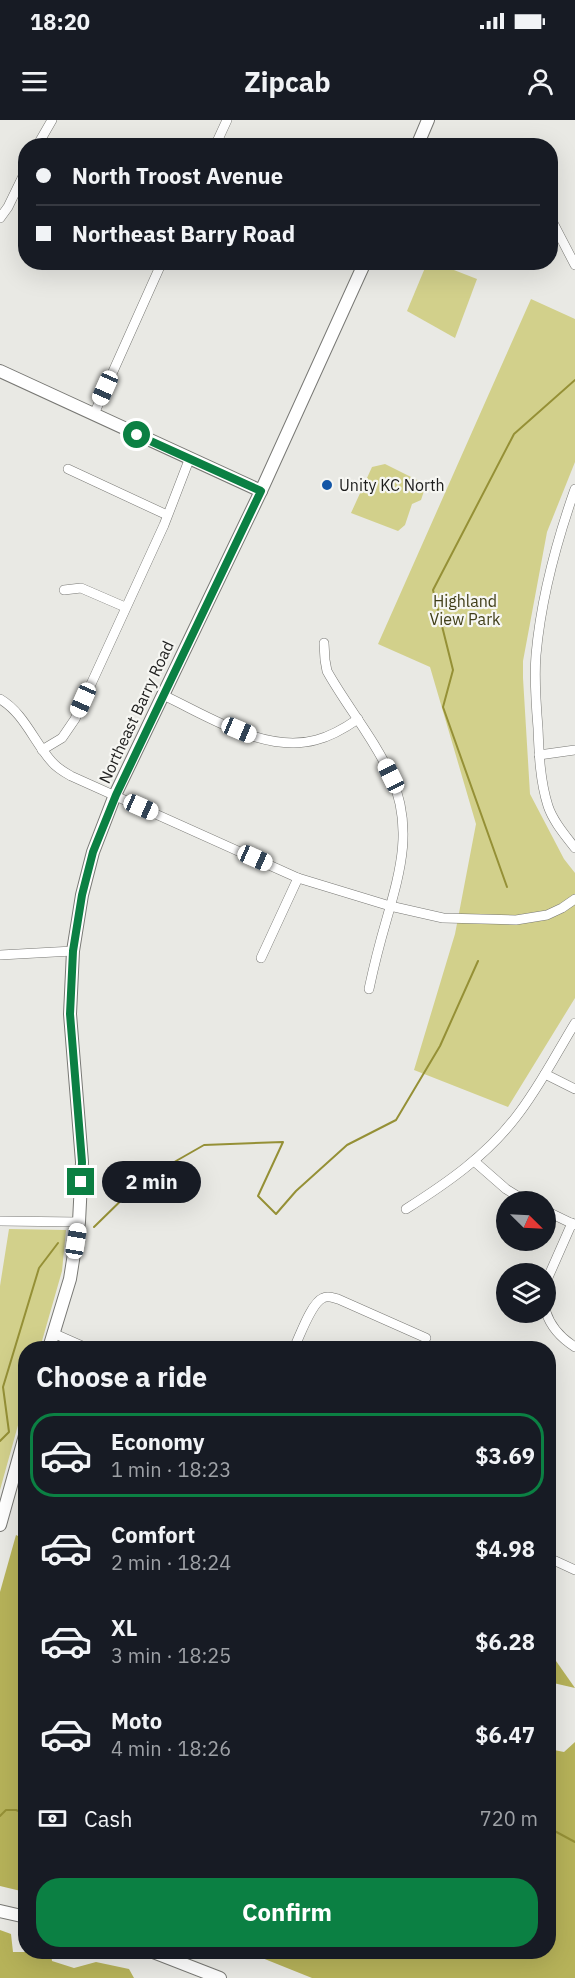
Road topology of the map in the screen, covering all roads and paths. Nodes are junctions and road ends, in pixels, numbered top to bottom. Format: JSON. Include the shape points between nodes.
{"nodes":[{"id":1,"x":52,"y":120,"type":"edge"},
{"id":2,"x":227,"y":120,"type":"edge"},
{"id":3,"x":428,"y":120,"type":"edge"},
{"id":4,"x":42,"y":138,"type":"edge"},
{"id":5,"x":219,"y":138,"type":"edge"},
{"id":6,"x":420,"y":138,"type":"edge"},
{"id":7,"x":18,"y":186,"type":"edge"},
{"id":8,"x":0,"y":218,"type":"edge"},
{"id":9,"x":558,"y":228,"type":"edge"},
{"id":10,"x":575,"y":265,"type":"edge"},
{"id":11,"x":158,"y":270,"type":"edge"},
{"id":12,"x":361,"y":270,"type":"edge"},
{"id":13,"x":0,"y":371,"type":"edge"},
{"id":14,"x":94,"y":414,"type":"junction"},
{"id":15,"x":189,"y":460,"type":"junction"},
{"id":16,"x":68,"y":470,"type":"dead end"},
{"id":17,"x":575,"y":489,"type":"edge"},
{"id":18,"x":261,"y":491,"type":"junction"},
{"id":19,"x":167,"y":515,"type":"junction"},
{"id":20,"x":571,"y":515,"type":"edge"},
{"id":21,"x":64,"y":590,"type":"dead end"},
{"id":22,"x":126,"y":607,"type":"junction"},
{"id":23,"x":324,"y":643,"type":"dead end"},
{"id":24,"x":162,"y":695,"type":"junction"},
{"id":25,"x":0,"y":699,"type":"edge"},
{"id":26,"x":358,"y":719,"type":"junction"},
{"id":27,"x":42,"y":750,"type":"junction"},
{"id":28,"x":575,"y":750,"type":"edge"},
{"id":29,"x":539,"y":755,"type":"junction"},
{"id":30,"x":116,"y":795,"type":"junction"},
{"id":31,"x":575,"y":848,"type":"edge"},
{"id":32,"x":298,"y":878,"type":"junction"},
{"id":33,"x":575,"y":899,"type":"edge"},
{"id":34,"x":390,"y":906,"type":"junction"},
{"id":35,"x":73,"y":951,"type":"junction"},
{"id":36,"x":0,"y":955,"type":"edge"},
{"id":37,"x":261,"y":958,"type":"dead end"},
{"id":38,"x":369,"y":989,"type":"dead end"},
{"id":39,"x":575,"y":1023,"type":"edge"},
{"id":40,"x":544,"y":1074,"type":"junction"},
{"id":41,"x":575,"y":1089,"type":"edge"},
{"id":42,"x":474,"y":1161,"type":"junction"},
{"id":43,"x":509,"y":1191,"type":"edge"},
{"id":44,"x":406,"y":1209,"type":"dead end"},
{"id":45,"x":556,"y":1216,"type":"edge"},
{"id":46,"x":0,"y":1221,"type":"edge"},
{"id":47,"x":79,"y":1222,"type":"junction"},
{"id":48,"x":573,"y":1224,"type":"edge"},
{"id":49,"x":555,"y":1263,"type":"edge"},
{"id":50,"x":551,"y":1323,"type":"edge"},
{"id":51,"x":53,"y":1333,"type":"junction"},
{"id":52,"x":426,"y":1338,"type":"dead end"},
{"id":53,"x":51,"y":1341,"type":"edge"},
{"id":54,"x":71,"y":1341,"type":"edge"},
{"id":55,"x":297,"y":1341,"type":"edge"},
{"id":56,"x":575,"y":1347,"type":"edge"},
{"id":57,"x":18,"y":1461,"type":"edge"},
{"id":58,"x":0,"y":1525,"type":"edge"},
{"id":59,"x":556,"y":1561,"type":"edge"},
{"id":60,"x":575,"y":1569,"type":"edge"},
{"id":61,"x":0,"y":1911,"type":"edge"},
{"id":62,"x":18,"y":1915,"type":"edge"},
{"id":63,"x":171,"y":1959,"type":"edge"},
{"id":64,"x":220,"y":1978,"type":"edge"}],
"edges":[{"from":1,"to":4,"type":"street"},
{"from":2,"to":5,"type":"street"},
{"from":3,"to":6,"type":"main road"},
{"from":7,"to":8,"type":"street"},
{"from":9,"to":10,"type":"street"},
{"from":11,"to":14,"type":"street"},
{"from":12,"to":18,"type":"main road","name":"Northeast Barry Road"},
{"from":13,"to":14,"type":"main road"},
{"from":14,"to":15,"type":"main road"},
{"from":15,"to":18,"type":"main road"},
{"from":15,"to":19,"type":"street"},
{"from":16,"to":19,"type":"street"},
{"from":17,"to":20,"type":"street"},
{"from":18,"to":24,"type":"main road","name":"Northeast Barry Road"},
{"from":19,"to":22,"type":"street"},
{"from":20,"to":29,"type":"street","via":[[551,566],[538,636]]},
{"from":21,"to":22,"type":"street","via":[[81,588]]},
{"from":22,"to":27,"type":"street","via":[[75,718],[62,738]]},
{"from":23,"to":26,"type":"street","via":[[327,671]]},
{"from":24,"to":26,"type":"street","via":[[249,735],[285,744],[314,741]]},
{"from":24,"to":30,"type":"main road","name":"Northeast Barry Road"},
{"from":25,"to":27,"type":"street","via":[[14,709]]},
{"from":26,"to":34,"type":"street","via":[[388,770],[401,806],[402,857]]},
{"from":27,"to":30,"type":"street","via":[[61,770]]},
{"from":28,"to":29,"type":"street"},
{"from":29,"to":31,"type":"street","via":[[549,808]]},
{"from":30,"to":32,"type":"street"},
{"from":30,"to":35,"type":"main road","name":"Northeast Barry Road","via":[[93,852]]},
{"from":32,"to":34,"type":"street"},
{"from":32,"to":37,"type":"street"},
{"from":33,"to":34,"type":"street","via":[[547,915],[516,920],[443,918]]},
{"from":34,"to":38,"type":"street"},
{"from":35,"to":36,"type":"street"},
{"from":35,"to":47,"type":"main road","name":"Northeast Barry Road","via":[[70,1014],[82,1162]]},
{"from":39,"to":40,"type":"street"},
{"from":40,"to":41,"type":"street"},
{"from":40,"to":42,"type":"street","via":[[516,1117]]},
{"from":42,"to":43,"type":"street"},
{"from":42,"to":44,"type":"street"},
{"from":45,"to":48,"type":"street"},
{"from":46,"to":47,"type":"street"},
{"from":47,"to":51,"type":"main road","name":"Northeast Barry Road","via":[[70,1279]]},
{"from":48,"to":49,"type":"street"},
{"from":50,"to":56,"type":"street"},
{"from":51,"to":53,"type":"main road","name":"Northeast Barry Road"},
{"from":51,"to":54,"type":"street"},
{"from":52,"to":55,"type":"street","via":[[328,1296],[315,1305]]},
{"from":57,"to":58,"type":"main road"},
{"from":59,"to":60,"type":"street"},
{"from":61,"to":62,"type":"main road"},
{"from":63,"to":64,"type":"main road"}]}
